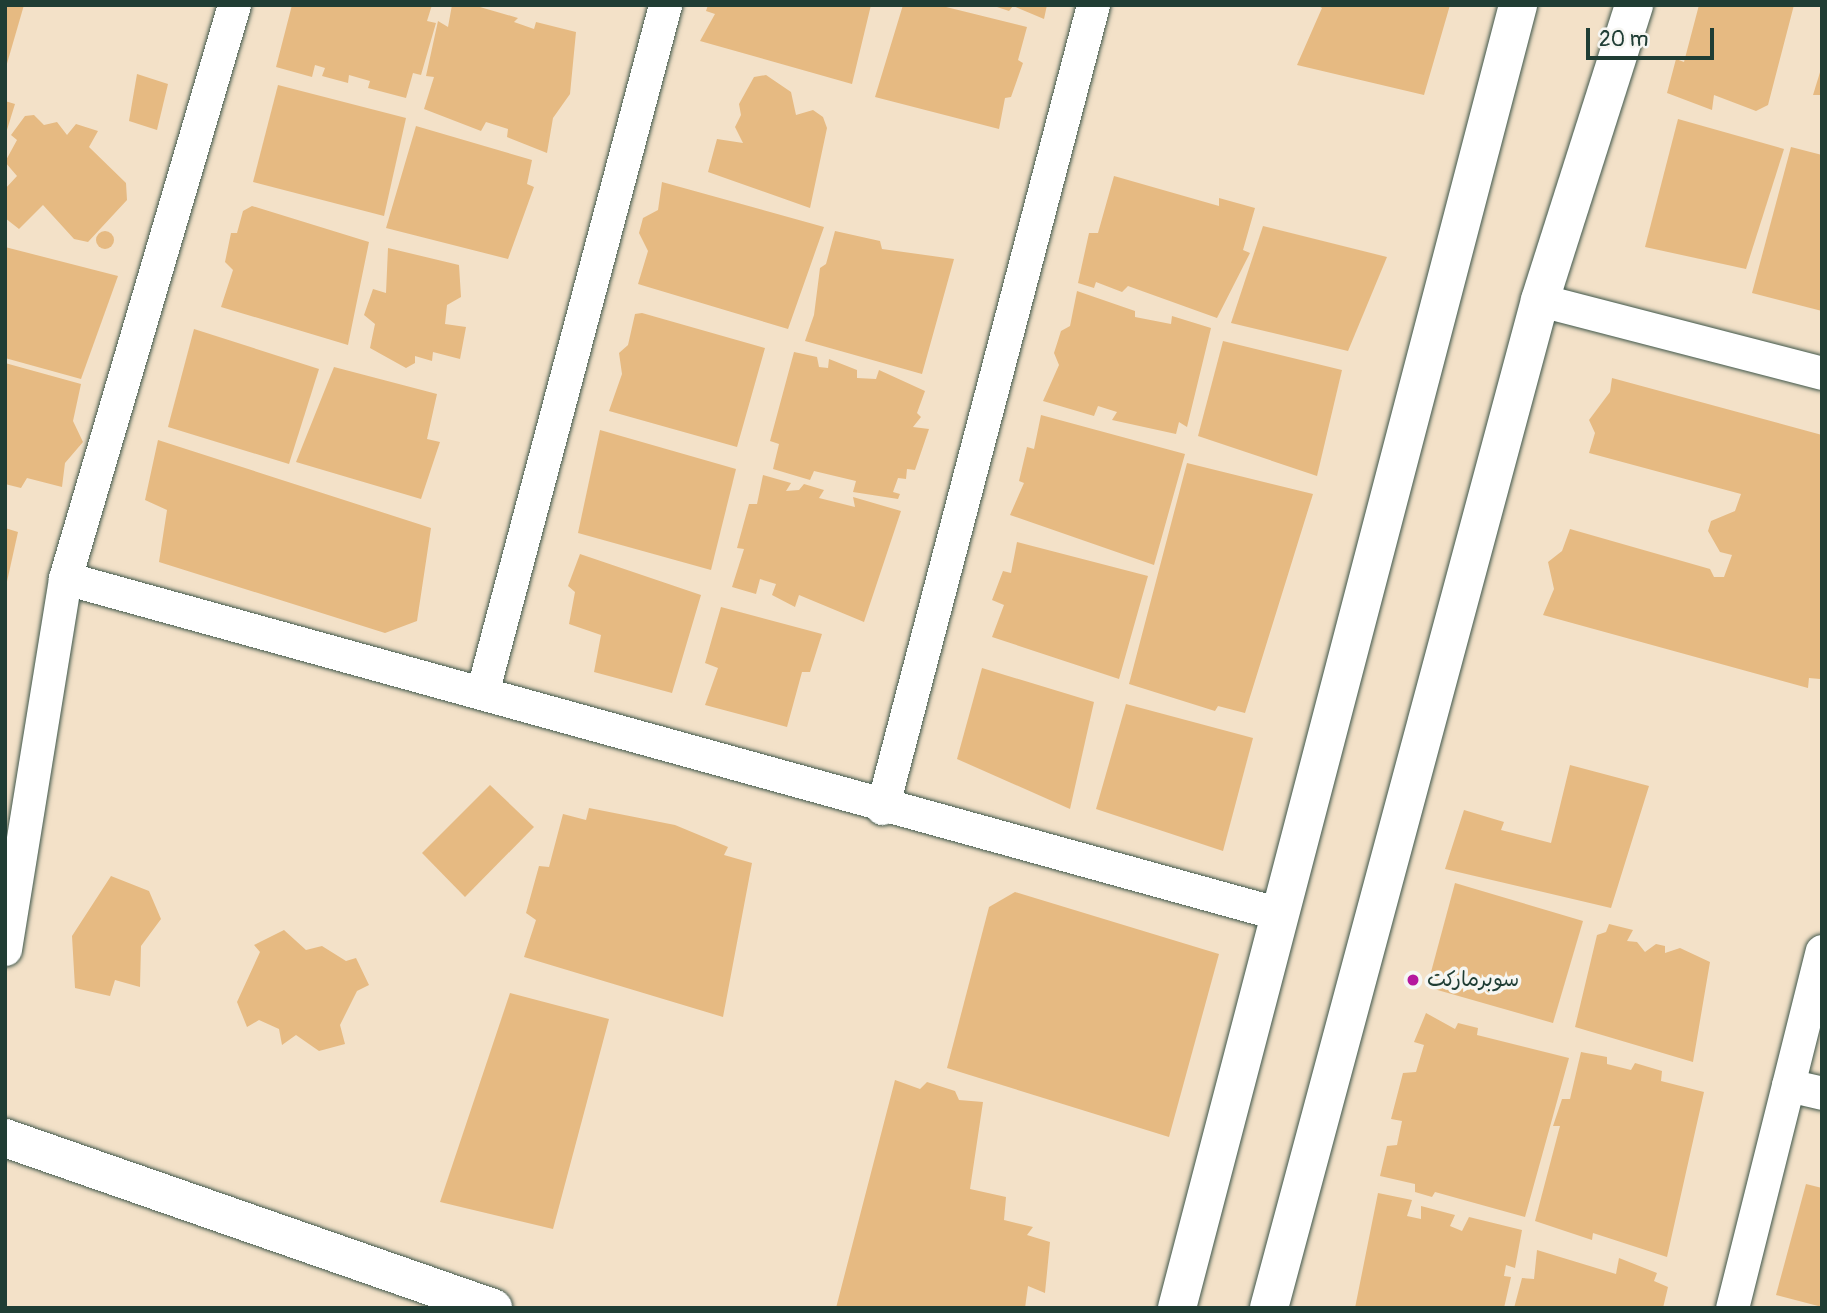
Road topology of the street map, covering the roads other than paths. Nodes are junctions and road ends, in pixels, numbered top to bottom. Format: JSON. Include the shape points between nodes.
{"nodes":[{"id":1,"x":234,"y":5,"type":"edge"},
{"id":2,"x":664,"y":5,"type":"edge"},
{"id":3,"x":1093,"y":5,"type":"edge"},
{"id":4,"x":1518,"y":5,"type":"edge"},
{"id":5,"x":1634,"y":5,"type":"edge"},
{"id":6,"x":1539,"y":300,"type":"junction"},
{"id":7,"x":1822,"y":373,"type":"edge"},
{"id":8,"x":65,"y":578,"type":"junction"},
{"id":9,"x":482,"y":692,"type":"junction"},
{"id":10,"x":882,"y":807,"type":"junction"},
{"id":11,"x":1280,"y":914,"type":"junction"},
{"id":12,"x":5,"y":948,"type":"edge"},
{"id":13,"x":1822,"y":951,"type":"edge"},
{"id":14,"x":1788,"y":1084,"type":"junction"},
{"id":15,"x":1822,"y":1093,"type":"edge"},
{"id":16,"x":5,"y":1138,"type":"edge"},
{"id":17,"x":493,"y":1308,"type":"edge"},
{"id":18,"x":1177,"y":1308,"type":"edge"},
{"id":19,"x":1269,"y":1308,"type":"edge"},
{"id":20,"x":1732,"y":1308,"type":"edge"}],
"edges":[{"from":1,"to":8,"type":"street"},
{"from":2,"to":9,"type":"street"},
{"from":3,"to":10,"type":"street"},
{"from":4,"to":11,"type":"street"},
{"from":5,"to":6,"type":"street"},
{"from":6,"to":7,"type":"street"},
{"from":6,"to":19,"type":"street"},
{"from":8,"to":9,"type":"street"},
{"from":8,"to":12,"type":"street"},
{"from":9,"to":10,"type":"street"},
{"from":10,"to":11,"type":"street"},
{"from":11,"to":18,"type":"street"},
{"from":13,"to":14,"type":"street"},
{"from":14,"to":15,"type":"street"},
{"from":14,"to":20,"type":"street"},
{"from":16,"to":17,"type":"street"}]}
